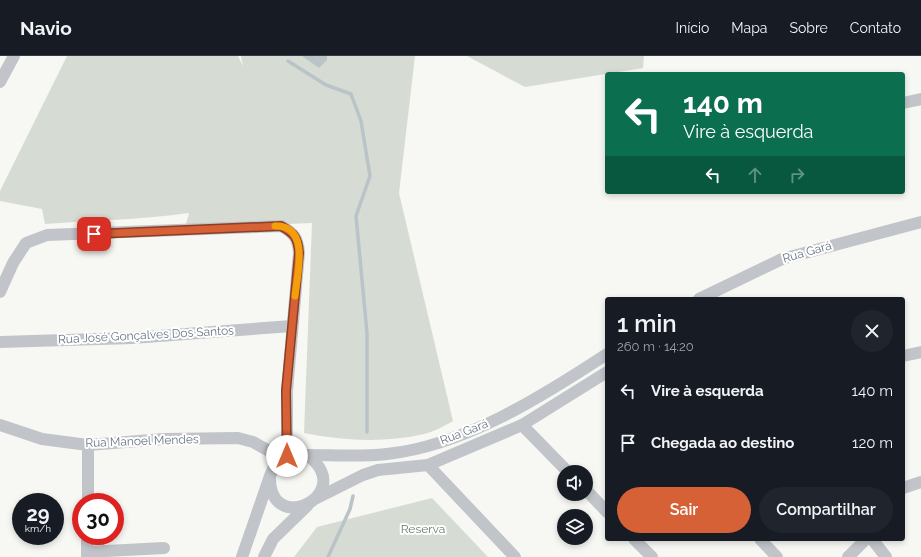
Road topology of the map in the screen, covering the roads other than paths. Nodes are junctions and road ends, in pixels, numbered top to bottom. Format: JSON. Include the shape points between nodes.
{"nodes":[{"id":1,"x":14,"y":56,"type":"edge"},
{"id":2,"x":0,"y":82,"type":"edge"},
{"id":3,"x":921,"y":99,"type":"edge"},
{"id":4,"x":905,"y":103,"type":"edge"},
{"id":5,"x":921,"y":222,"type":"edge"},
{"id":6,"x":0,"y":292,"type":"edge"},
{"id":7,"x":706,"y":297,"type":"edge"},
{"id":8,"x":292,"y":326,"type":"junction"},
{"id":9,"x":0,"y":342,"type":"edge"},
{"id":10,"x":921,"y":352,"type":"edge"},
{"id":11,"x":605,"y":355,"type":"edge"},
{"id":12,"x":905,"y":356,"type":"edge"},
{"id":13,"x":605,"y":376,"type":"edge"},
{"id":14,"x":0,"y":425,"type":"edge"},
{"id":15,"x":522,"y":425,"type":"junction"},
{"id":16,"x":88,"y":444,"type":"junction"},
{"id":17,"x":305,"y":455,"type":"junction"},
{"id":18,"x":284,"y":457,"type":"junction"},
{"id":19,"x":428,"y":465,"type":"junction"},
{"id":20,"x":561,"y":465,"type":"edge"},
{"id":21,"x":270,"y":476,"type":"junction"},
{"id":22,"x":921,"y":482,"type":"edge"},
{"id":23,"x":905,"y":487,"type":"edge"},
{"id":24,"x":88,"y":493,"type":"edge"},
{"id":25,"x":593,"y":497,"type":"edge"},
{"id":26,"x":314,"y":501,"type":"junction"},
{"id":27,"x":605,"y":510,"type":"edge"},
{"id":28,"x":636,"y":541,"type":"edge"},
{"id":29,"x":762,"y":541,"type":"edge"},
{"id":30,"x":864,"y":541,"type":"edge"},
{"id":31,"x":874,"y":541,"type":"edge"},
{"id":32,"x":164,"y":548,"type":"dead end"},
{"id":33,"x":87,"y":554,"type":"edge"},
{"id":34,"x":242,"y":557,"type":"edge"},
{"id":35,"x":264,"y":557,"type":"edge"},
{"id":36,"x":515,"y":557,"type":"edge"},
{"id":37,"x":652,"y":557,"type":"edge"},
{"id":38,"x":777,"y":557,"type":"edge"},
{"id":39,"x":848,"y":557,"type":"edge"},
{"id":40,"x":886,"y":557,"type":"edge"}],
"edges":[{"from":1,"to":2,"type":"street"},
{"from":3,"to":4,"type":"street"},
{"from":5,"to":7,"type":"street","name":"Rua Gará","via":[[782,259]]},
{"from":6,"to":8,"type":"street","via":[[13,263],[26,243],[47,235],[281,226],[292,232],[298,240]]},
{"from":8,"to":9,"type":"street","name":"Rua José Gonçalves Dos Santos","via":[[132,338]]},
{"from":8,"to":18,"type":"street","via":[[286,391]]},
{"from":10,"to":12,"type":"street"},
{"from":11,"to":17,"type":"street","name":"Rua Gará","via":[[500,418],[426,447],[387,454]]},
{"from":13,"to":15,"type":"street"},
{"from":14,"to":16,"type":"street","name":"Rua Manoel Mendes","via":[[42,439]]},
{"from":15,"to":19,"type":"street"},
{"from":15,"to":20,"type":"street"},
{"from":16,"to":18,"type":"street","name":"Rua Manoel Mendes","via":[[238,438]]},
{"from":16,"to":24,"type":"street"},
{"from":17,"to":18,"type":"street"},
{"from":17,"to":26,"type":"street","via":[[312,459],[322,473],[323,482]]},
{"from":18,"to":21,"type":"street","via":[[273,467]]},
{"from":19,"to":26,"type":"street","via":[[378,470],[363,475]]},
{"from":19,"to":36,"type":"street"},
{"from":21,"to":26,"type":"street","via":[[271,489],[278,501],[286,506],[294,508]]},
{"from":21,"to":34,"type":"street"},
{"from":22,"to":23,"type":"street"},
{"from":25,"to":27,"type":"street"},
{"from":26,"to":35,"type":"street","via":[[273,539]]},
{"from":28,"to":37,"type":"street"},
{"from":29,"to":38,"type":"street"},
{"from":30,"to":39,"type":"street"},
{"from":31,"to":40,"type":"street"},
{"from":32,"to":33,"type":"street"}]}
